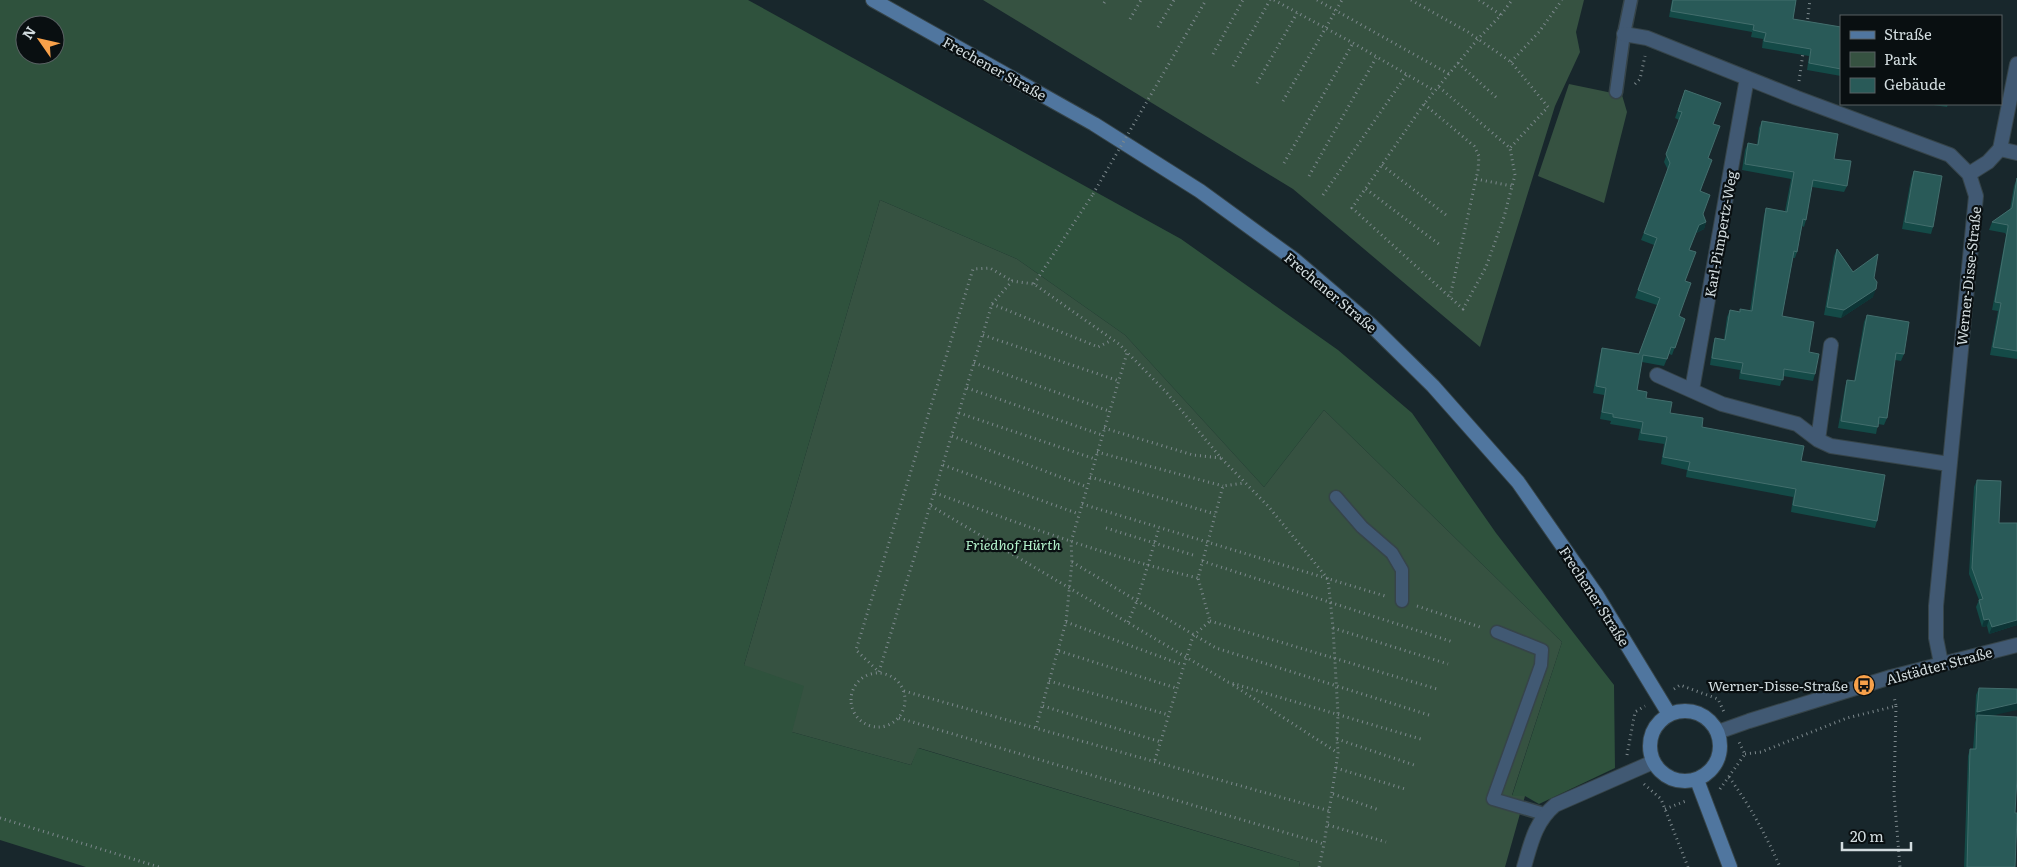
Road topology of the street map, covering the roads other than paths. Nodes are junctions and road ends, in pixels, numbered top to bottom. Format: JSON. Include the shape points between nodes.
{"nodes":[{"id":1,"x":873,"y":0,"type":"edge"},
{"id":2,"x":1631,"y":0,"type":"edge"},
{"id":3,"x":1624,"y":34,"type":"junction"},
{"id":4,"x":2017,"y":64,"type":"edge"},
{"id":5,"x":1747,"y":78,"type":"junction"},
{"id":6,"x":1616,"y":92,"type":"dead end"},
{"id":7,"x":2000,"y":149,"type":"junction"},
{"id":8,"x":2017,"y":153,"type":"edge"},
{"id":9,"x":1969,"y":174,"type":"junction"},
{"id":10,"x":1831,"y":345,"type":"dead end"},
{"id":11,"x":1656,"y":375,"type":"dead end"},
{"id":12,"x":1692,"y":390,"type":"junction"},
{"id":13,"x":1818,"y":440,"type":"junction"},
{"id":14,"x":1949,"y":464,"type":"junction"},
{"id":15,"x":1336,"y":497,"type":"dead end"},
{"id":16,"x":1402,"y":602,"type":"road end"},
{"id":17,"x":1497,"y":632,"type":"road end"},
{"id":18,"x":2017,"y":645,"type":"edge"},
{"id":19,"x":1941,"y":663,"type":"junction"},
{"id":20,"x":1669,"y":714,"type":"junction"},
{"id":21,"x":1725,"y":730,"type":"junction"},
{"id":22,"x":1653,"y":762,"type":"junction"},
{"id":23,"x":1697,"y":780,"type":"junction"},
{"id":24,"x":1544,"y":814,"type":"junction"},
{"id":25,"x":1524,"y":867,"type":"edge"},
{"id":26,"x":1730,"y":867,"type":"edge"}],
"edges":[{"from":1,"to":20,"type":"main road","name":"Frechener Straße","via":[[1094,124],[1200,191],[1294,260],[1370,324],[1433,386],[1518,482],[1596,594]]},
{"from":2,"to":3,"type":"lane"},
{"from":3,"to":5,"type":"street","name":"Werner-Disse-Straße","via":[[1647,38]]},
{"from":3,"to":6,"type":"lane"},
{"from":4,"to":7,"type":"street"},
{"from":5,"to":9,"type":"street","name":"Werner-Disse-Straße","via":[[1950,155]]},
{"from":5,"to":12,"type":"street","name":"Karl-Pimpertz-Weg"},
{"from":7,"to":8,"type":"street"},
{"from":7,"to":9,"type":"street","via":[[1988,162]]},
{"from":9,"to":14,"type":"street","name":"Werner-Disse-Straße","via":[[1976,196]]},
{"from":10,"to":13,"type":"street"},
{"from":11,"to":12,"type":"street"},
{"from":12,"to":13,"type":"street","via":[[1722,404],[1797,424]]},
{"from":13,"to":14,"type":"street","via":[[1831,446]]},
{"from":14,"to":19,"type":"street","name":"Werner-Disse-Straße","via":[[1936,606],[1936,638]]},
{"from":15,"to":16,"type":"lane","via":[[1362,527],[1392,553],[1402,570]]},
{"from":17,"to":24,"type":"lane","via":[[1542,650],[1541,665],[1492,799]]},
{"from":18,"to":19,"type":"street","name":"Alstädter Straße"},
{"from":19,"to":21,"type":"street","name":"Alstädter Straße"},
{"from":20,"to":21,"type":"main road","via":[[1680,711],[1697,713]]},
{"from":20,"to":22,"type":"main road","via":[[1658,723],[1652,735]]},
{"from":21,"to":23,"type":"main road","via":[[1715,766]]},
{"from":22,"to":23,"type":"main road","via":[[1667,777]]},
{"from":22,"to":24,"type":"street","via":[[1555,805]]},
{"from":23,"to":26,"type":"main road"},
{"from":24,"to":25,"type":"street","via":[[1536,828]]}]}
